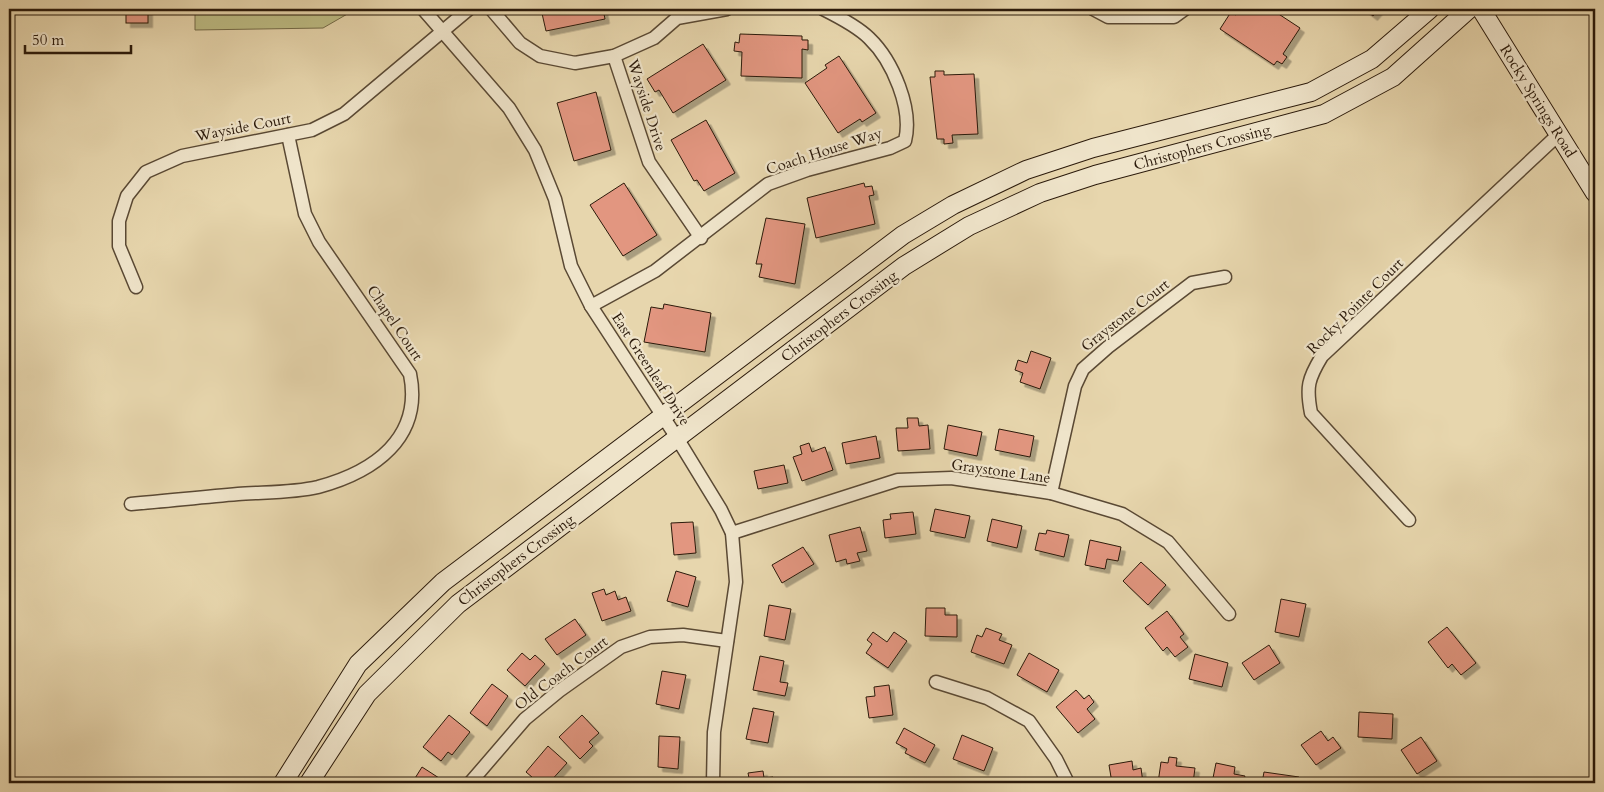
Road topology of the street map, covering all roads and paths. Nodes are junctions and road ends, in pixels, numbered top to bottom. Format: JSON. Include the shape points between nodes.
{"nodes":[{"id":1,"x":423,"y":9,"type":"edge"},
{"id":2,"x":469,"y":9,"type":"edge"},
{"id":3,"x":491,"y":9,"type":"edge"},
{"id":4,"x":727,"y":9,"type":"edge"},
{"id":5,"x":823,"y":9,"type":"edge"},
{"id":6,"x":1093,"y":9,"type":"edge"},
{"id":7,"x":1185,"y":9,"type":"edge"},
{"id":8,"x":1430,"y":9,"type":"edge"},
{"id":9,"x":1469,"y":9,"type":"edge"},
{"id":10,"x":1481,"y":9,"type":"edge"},
{"id":11,"x":443,"y":33,"type":"junction"},
{"id":12,"x":614,"y":56,"type":"junction"},
{"id":13,"x":288,"y":135,"type":"junction"},
{"id":14,"x":1558,"y":135,"type":"junction"},
{"id":15,"x":1595,"y":194,"type":"edge"},
{"id":16,"x":701,"y":238,"type":"junction"},
{"id":17,"x":1225,"y":277,"type":"dead end"},
{"id":18,"x":136,"y":287,"type":"dead end"},
{"id":19,"x":590,"y":306,"type":"junction"},
{"id":20,"x":662,"y":417,"type":"junction"},
{"id":21,"x":677,"y":438,"type":"junction"},
{"id":22,"x":1050,"y":494,"type":"junction"},
{"id":23,"x":131,"y":504,"type":"dead end"},
{"id":24,"x":1409,"y":520,"type":"dead end"},
{"id":25,"x":732,"y":533,"type":"junction"},
{"id":26,"x":1229,"y":614,"type":"dead end"},
{"id":27,"x":727,"y":640,"type":"junction"},
{"id":28,"x":936,"y":682,"type":"dead end"},
{"id":29,"x":283,"y":783,"type":"edge"},
{"id":30,"x":309,"y":783,"type":"edge"},
{"id":31,"x":470,"y":783,"type":"edge"},
{"id":32,"x":713,"y":783,"type":"edge"},
{"id":33,"x":1068,"y":783,"type":"edge"}],
"edges":[{"from":1,"to":11,"type":"street","name":"East Greenleaf Drive"},
{"from":2,"to":11,"type":"street","name":"Wayside Court"},
{"from":3,"to":12,"type":"street","via":[[520,43],[540,56],[576,63]]},
{"from":4,"to":12,"type":"street","via":[[677,18],[654,38]]},
{"from":5,"to":16,"type":"street","name":"Coach House Way","via":[[869,38],[898,79],[908,127],[905,141],[768,184]]},
{"from":6,"to":7,"type":"street","via":[[1108,18],[1174,17]]},
{"from":8,"to":20,"type":"street","name":"Christophers Crossing","via":[[1372,59],[1311,92],[1093,148],[1026,170],[953,205],[903,235]]},
{"from":9,"to":21,"type":"street","name":"Christophers Crossing","via":[[1393,77],[1324,114],[1095,174],[1040,193],[969,226],[904,266]]},
{"from":10,"to":14,"type":"street","name":"Rocky Springs Road"},
{"from":11,"to":13,"type":"street","name":"Wayside Court","via":[[344,114],[312,130]]},
{"from":11,"to":19,"type":"street","name":"East Greenleaf Drive","via":[[509,108],[535,150],[555,200],[571,266]]},
{"from":12,"to":16,"type":"street","name":"Wayside Drive","via":[[649,162]]},
{"from":13,"to":18,"type":"street","name":"Wayside Court","via":[[182,156],[146,172],[127,196],[119,221],[119,246]]},
{"from":13,"to":23,"type":"street","name":"Chapel Court","via":[[305,214],[410,374],[413,390],[409,414],[398,441],[363,470],[316,487]]},
{"from":14,"to":15,"type":"street","name":"Rocky Springs Road"},
{"from":14,"to":24,"type":"street","name":"Rocky Pointe Court","via":[[1322,356],[1309,378],[1311,413]]},
{"from":16,"to":19,"type":"street","name":"Coach House Way","via":[[655,271]]},
{"from":17,"to":22,"type":"street","name":"Graystone Court","via":[[1192,283],[1083,369],[1075,386]]},
{"from":19,"to":20,"type":"street","name":"East Greenleaf Drive"},
{"from":20,"to":21,"type":"street","name":"East Greenleaf Drive"},
{"from":20,"to":29,"type":"street","name":"Christophers Crossing","via":[[443,582],[407,616],[358,664]]},
{"from":21,"to":25,"type":"street","name":"East Greenleaf Drive","via":[[722,510]]},
{"from":21,"to":30,"type":"street","name":"Christophers Crossing","via":[[458,604],[367,694]]},
{"from":22,"to":25,"type":"street","name":"Graystone Lane","via":[[951,478],[898,480]]},
{"from":22,"to":26,"type":"street","name":"Graystone Lane","via":[[1122,514],[1168,542]]},
{"from":25,"to":27,"type":"street","name":"East Greenleaf Drive","via":[[736,582]]},
{"from":27,"to":31,"type":"street","name":"Old Coach Court","via":[[683,635],[650,637],[622,647],[525,719]]},
{"from":27,"to":32,"type":"street","name":"East Greenleaf Drive","via":[[714,732]]},
{"from":28,"to":33,"type":"street","via":[[987,698],[1029,721],[1056,759]]}]}
